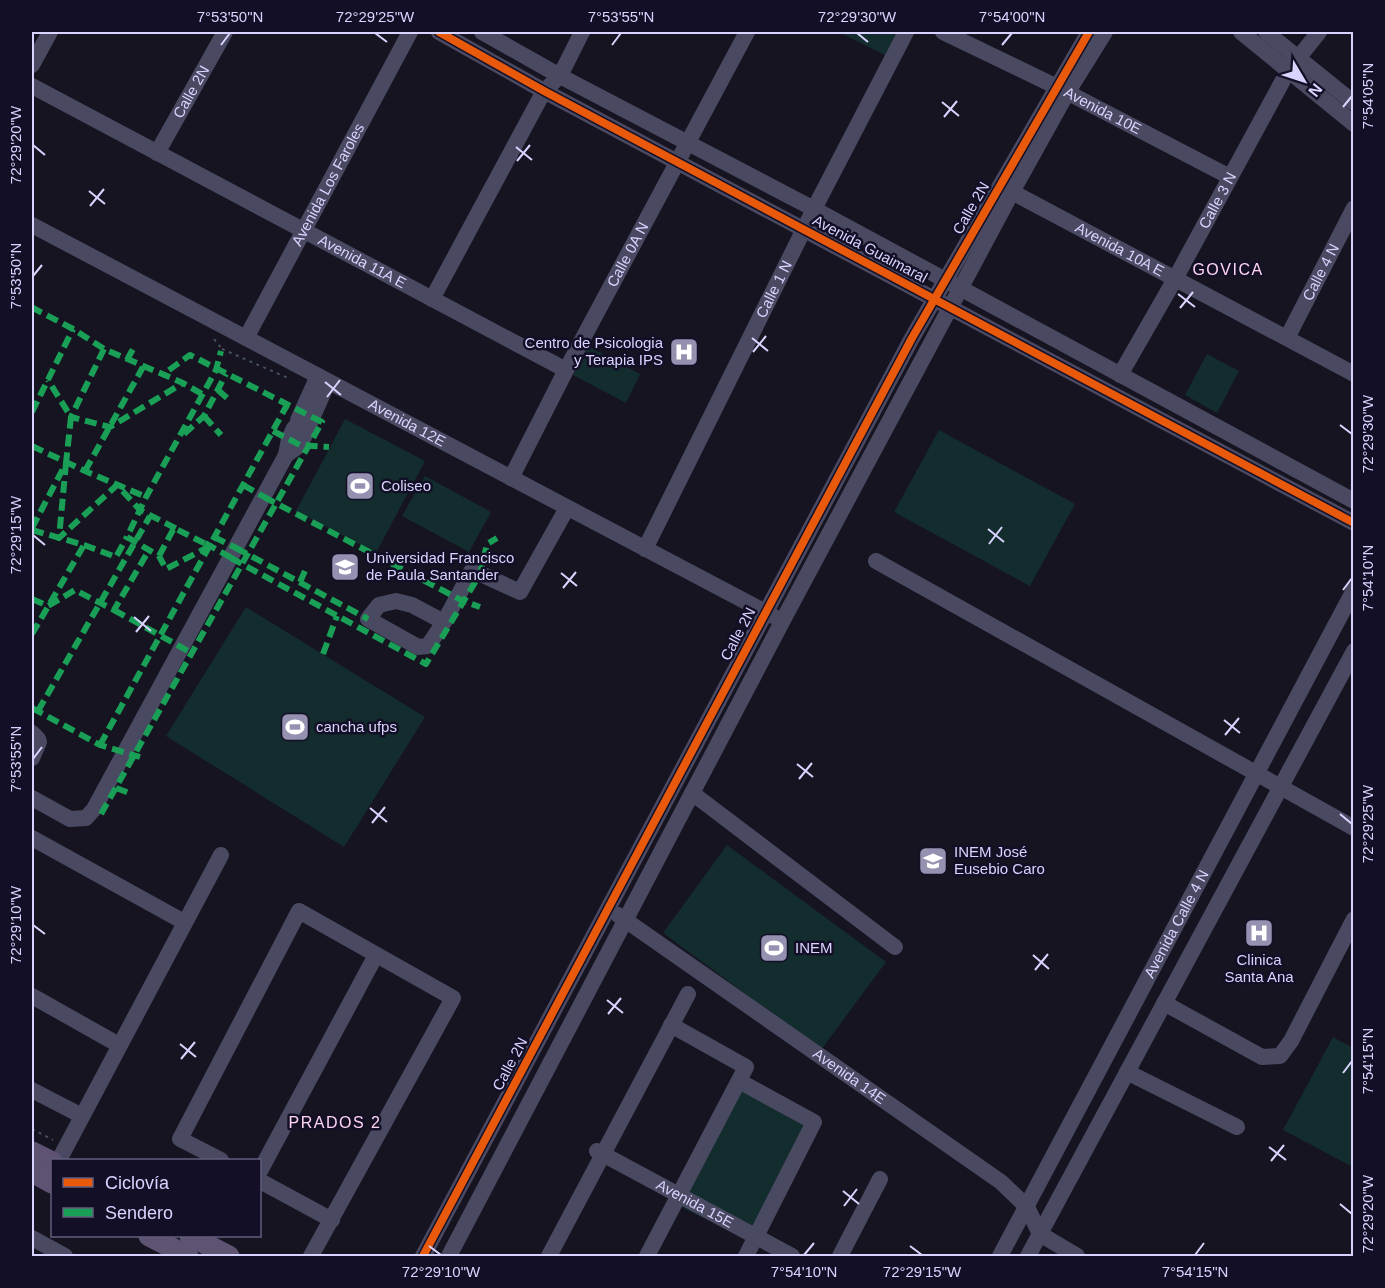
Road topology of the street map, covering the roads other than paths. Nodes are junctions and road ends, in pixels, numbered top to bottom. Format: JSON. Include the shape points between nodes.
{"nodes":[{"id":1,"x":50,"y":32,"type":"edge"},
{"id":2,"x":225,"y":32,"type":"edge"},
{"id":3,"x":398,"y":32,"type":"edge"},
{"id":4,"x":410,"y":32,"type":"edge"},
{"id":5,"x":439,"y":32,"type":"edge"},
{"id":6,"x":482,"y":32,"type":"edge"},
{"id":7,"x":582,"y":32,"type":"edge"},
{"id":8,"x":747,"y":32,"type":"edge"},
{"id":9,"x":906,"y":32,"type":"edge"},
{"id":10,"x":943,"y":32,"type":"edge"},
{"id":11,"x":1089,"y":32,"type":"edge"},
{"id":12,"x":1105,"y":32,"type":"edge"},
{"id":13,"x":1241,"y":32,"type":"edge"},
{"id":14,"x":1266,"y":32,"type":"edge"},
{"id":15,"x":1319,"y":32,"type":"edge"},
{"id":16,"x":1293,"y":64,"type":"junction"},
{"id":17,"x":32,"y":65,"type":"edge"},
{"id":18,"x":560,"y":76,"type":"junction"},
{"id":19,"x":32,"y":86,"type":"edge"},
{"id":20,"x":1062,"y":90,"type":"junction"},
{"id":21,"x":544,"y":91,"type":"junction"},
{"id":22,"x":1353,"y":103,"type":"edge"},
{"id":23,"x":1353,"y":124,"type":"edge"},
{"id":24,"x":688,"y":143,"type":"junction"},
{"id":25,"x":157,"y":153,"type":"junction"},
{"id":26,"x":678,"y":161,"type":"junction"},
{"id":27,"x":1230,"y":177,"type":"junction"},
{"id":28,"x":1012,"y":192,"type":"junction"},
{"id":29,"x":1353,"y":208,"type":"edge"},
{"id":30,"x":814,"y":210,"type":"junction"},
{"id":31,"x":32,"y":225,"type":"edge"},
{"id":32,"x":299,"y":228,"type":"junction"},
{"id":33,"x":804,"y":230,"type":"junction"},
{"id":34,"x":1175,"y":279,"type":"junction"},
{"id":35,"x":945,"y":280,"type":"junction"},
{"id":36,"x":961,"y":289,"type":"junction"},
{"id":37,"x":432,"y":299,"type":"junction"},
{"id":38,"x":935,"y":300,"type":"junction"},
{"id":39,"x":951,"y":308,"type":"junction"},
{"id":40,"x":241,"y":335,"type":"junction"},
{"id":41,"x":1287,"y":338,"type":"junction"},
{"id":42,"x":566,"y":370,"type":"junction"},
{"id":43,"x":1353,"y":374,"type":"edge"},
{"id":44,"x":1120,"y":375,"type":"junction"},
{"id":45,"x":319,"y":382,"type":"junction"},
{"id":46,"x":511,"y":478,"type":"junction"},
{"id":47,"x":1353,"y":501,"type":"edge"},
{"id":48,"x":567,"y":508,"type":"junction"},
{"id":49,"x":1353,"y":523,"type":"edge"},
{"id":50,"x":645,"y":549,"type":"junction"},
{"id":51,"x":876,"y":561,"type":"dead end"},
{"id":52,"x":1353,"y":590,"type":"edge"},
{"id":53,"x":765,"y":612,"type":"junction"},
{"id":54,"x":783,"y":620,"type":"junction"},
{"id":55,"x":444,"y":622,"type":"dead end"},
{"id":56,"x":1353,"y":651,"type":"edge"},
{"id":57,"x":32,"y":732,"type":"edge"},
{"id":58,"x":32,"y":758,"type":"edge"},
{"id":59,"x":1256,"y":775,"type":"junction"},
{"id":60,"x":1280,"y":788,"type":"junction"},
{"id":61,"x":692,"y":793,"type":"junction"},
{"id":62,"x":32,"y":798,"type":"edge"},
{"id":63,"x":1353,"y":828,"type":"edge"},
{"id":64,"x":32,"y":838,"type":"edge"},
{"id":65,"x":220,"y":855,"type":"dead end"},
{"id":66,"x":1209,"y":863,"type":"junction"},
{"id":67,"x":1233,"y":876,"type":"junction"},
{"id":68,"x":608,"y":908,"type":"junction"},
{"id":69,"x":626,"y":920,"type":"junction"},
{"id":70,"x":184,"y":922,"type":"junction"},
{"id":71,"x":1351,"y":929,"type":"edge"},
{"id":72,"x":895,"y":947,"type":"dead end"},
{"id":73,"x":376,"y":955,"type":"junction"},
{"id":74,"x":688,"y":994,"type":"dead end"},
{"id":75,"x":32,"y":996,"type":"edge"},
{"id":76,"x":1164,"y":1003,"type":"junction"},
{"id":77,"x":558,"y":1004,"type":"junction"},
{"id":78,"x":577,"y":1014,"type":"junction"},
{"id":79,"x":671,"y":1025,"type":"junction"},
{"id":80,"x":119,"y":1045,"type":"junction"},
{"id":81,"x":1106,"y":1058,"type":"junction"},
{"id":82,"x":1128,"y":1071,"type":"junction"},
{"id":83,"x":739,"y":1081,"type":"junction"},
{"id":84,"x":32,"y":1090,"type":"edge"},
{"id":85,"x":82,"y":1116,"type":"junction"},
{"id":86,"x":1237,"y":1127,"type":"dead end"},
{"id":87,"x":32,"y":1152,"type":"edge"},
{"id":88,"x":600,"y":1153,"type":"junction"},
{"id":89,"x":477,"y":1154,"type":"junction"},
{"id":90,"x":59,"y":1157,"type":"edge"},
{"id":91,"x":217,"y":1159,"type":"edge"},
{"id":92,"x":497,"y":1165,"type":"junction"},
{"id":93,"x":261,"y":1169,"type":"edge"},
{"id":94,"x":32,"y":1172,"type":"edge"},
{"id":95,"x":880,"y":1179,"type":"dead end"},
{"id":96,"x":261,"y":1182,"type":"edge"},
{"id":97,"x":51,"y":1183,"type":"edge"},
{"id":98,"x":680,"y":1196,"type":"junction"},
{"id":99,"x":1027,"y":1207,"type":"junction"},
{"id":100,"x":332,"y":1220,"type":"junction"},
{"id":101,"x":1040,"y":1234,"type":"junction"},
{"id":102,"x":150,"y":1237,"type":"edge"},
{"id":103,"x":193,"y":1237,"type":"edge"},
{"id":104,"x":758,"y":1237,"type":"junction"},
{"id":105,"x":32,"y":1238,"type":"edge"},
{"id":106,"x":224,"y":1247,"type":"edge"},
{"id":107,"x":56,"y":1254,"type":"edge"},
{"id":108,"x":176,"y":1254,"type":"edge"},
{"id":109,"x":311,"y":1257,"type":"edge"},
{"id":110,"x":423,"y":1257,"type":"edge"},
{"id":111,"x":449,"y":1257,"type":"edge"},
{"id":112,"x":549,"y":1257,"type":"edge"},
{"id":113,"x":647,"y":1257,"type":"edge"},
{"id":114,"x":746,"y":1257,"type":"edge"},
{"id":115,"x":792,"y":1257,"type":"edge"},
{"id":116,"x":840,"y":1257,"type":"edge"},
{"id":117,"x":1000,"y":1257,"type":"edge"},
{"id":118,"x":1028,"y":1257,"type":"edge"},
{"id":119,"x":1077,"y":1257,"type":"edge"}],
"edges":[{"from":1,"to":17,"type":"street"},
{"from":2,"to":25,"type":"street","name":"Calle 2N"},
{"from":3,"to":32,"type":"street","name":"Avenida Los Faroles"},
{"from":4,"to":32,"type":"street","name":"Avenida Los Faroles"},
{"from":5,"to":21,"type":"street","name":"Avenida Guaimaral"},
{"from":6,"to":18,"type":"street","name":"Avenida Guaimaral"},
{"from":7,"to":18,"type":"street"},
{"from":8,"to":24,"type":"street","name":"Calle 0A N"},
{"from":9,"to":30,"type":"street","name":"Calle 1 N"},
{"from":10,"to":20,"type":"street","name":"Avenida 10E"},
{"from":11,"to":20,"type":"street","name":"Calle 2N"},
{"from":12,"to":20,"type":"street","name":"Calle 2N"},
{"from":13,"to":16,"type":"street"},
{"from":14,"to":16,"type":"street"},
{"from":15,"to":16,"type":"street","name":"Calle 3 N"},
{"from":16,"to":22,"type":"street"},
{"from":16,"to":23,"type":"street"},
{"from":16,"to":27,"type":"street","name":"Calle 3 N"},
{"from":18,"to":21,"type":"street"},
{"from":18,"to":24,"type":"street","name":"Avenida Guaimaral"},
{"from":19,"to":25,"type":"street","name":"Avenida 11A E"},
{"from":20,"to":27,"type":"street","name":"Avenida 10E"},
{"from":20,"to":28,"type":"street","name":"Calle 2N"},
{"from":20,"to":35,"type":"street","name":"Calle 2N"},
{"from":21,"to":26,"type":"street","name":"Avenida Guaimaral"},
{"from":21,"to":37,"type":"street"},
{"from":24,"to":26,"type":"street","name":"Calle 0A N"},
{"from":24,"to":30,"type":"street","name":"Avenida Guaimaral"},
{"from":25,"to":32,"type":"street","name":"Avenida 11A E"},
{"from":26,"to":33,"type":"street","name":"Avenida Guaimaral"},
{"from":26,"to":42,"type":"street","name":"Calle 0A N"},
{"from":27,"to":34,"type":"street","name":"Calle 3 N"},
{"from":28,"to":34,"type":"street","name":"Avenida 10A E"},
{"from":28,"to":36,"type":"street","name":"Calle 2N"},
{"from":29,"to":41,"type":"street","name":"Calle 4 N"},
{"from":30,"to":33,"type":"street","name":"Calle 1 N"},
{"from":30,"to":35,"type":"street","name":"Avenida Guaimaral"},
{"from":31,"to":40,"type":"street","name":"Avenida 12E"},
{"from":32,"to":37,"type":"street","name":"Avenida 11A E"},
{"from":32,"to":40,"type":"street","name":"Avenida Los Faroles"},
{"from":33,"to":38,"type":"street","name":"Avenida Guaimaral"},
{"from":33,"to":50,"type":"street","name":"Calle 1 N"},
{"from":34,"to":41,"type":"street","name":"Avenida 10A E"},
{"from":34,"to":44,"type":"street","name":"Calle 3 N"},
{"from":35,"to":36,"type":"street","name":"Avenida Guaimaral"},
{"from":35,"to":38,"type":"street","name":"Calle 2N"},
{"from":36,"to":39,"type":"street","name":"Calle 2N"},
{"from":36,"to":44,"type":"street","name":"Avenida Guaimaral"},
{"from":37,"to":42,"type":"street","name":"Avenida 11A E"},
{"from":38,"to":39,"type":"street","name":"Avenida Guaimaral"},
{"from":38,"to":53,"type":"street","name":"Calle 2N"},
{"from":39,"to":49,"type":"street","name":"Avenida Guaimaral"},
{"from":39,"to":54,"type":"street","name":"Calle 2N"},
{"from":40,"to":45,"type":"street","name":"Avenida 12E"},
{"from":41,"to":43,"type":"street","name":"Avenida 10A E"},
{"from":42,"to":46,"type":"street","name":"Calle 0A N"},
{"from":44,"to":47,"type":"street","name":"Avenida Guaimaral"},
{"from":45,"to":46,"type":"street","name":"Avenida 12E"},
{"from":45,"to":62,"type":"street","via":[[302,426],[289,439],[286,455],[91,814],[70,819]]},
{"from":46,"to":48,"type":"street","name":"Avenida 12E"},
{"from":48,"to":50,"type":"street","name":"Avenida 12E"},
{"from":48,"to":55,"type":"street","via":[[520,592],[472,570]]},
{"from":50,"to":53,"type":"street","name":"Avenida 12E"},
{"from":51,"to":59,"type":"street"},
{"from":52,"to":59,"type":"street","name":"Avenida Calle 4 N"},
{"from":53,"to":54,"type":"street","name":"Avenida 12E"},
{"from":53,"to":68,"type":"street","name":"Calle 2N"},
{"from":54,"to":61,"type":"street","name":"Calle 2N"},
{"from":56,"to":60,"type":"street","name":"Avenida Calle 4 N"},
{"from":57,"to":58,"type":"street","via":[[39,742]]},
{"from":59,"to":60,"type":"street"},
{"from":59,"to":66,"type":"street","name":"Avenida Calle 4 N"},
{"from":60,"to":63,"type":"street"},
{"from":60,"to":67,"type":"street","name":"Avenida Calle 4 N"},
{"from":61,"to":69,"type":"street","name":"Calle 2N"},
{"from":61,"to":72,"type":"street"},
{"from":64,"to":70,"type":"street"},
{"from":65,"to":70,"type":"street"},
{"from":66,"to":67,"type":"street"},
{"from":66,"to":81,"type":"street","name":"Avenida Calle 4 N"},
{"from":67,"to":76,"type":"street","name":"Avenida Calle 4 N"},
{"from":68,"to":69,"type":"street","name":"Avenida 14E"},
{"from":68,"to":77,"type":"street","name":"Calle 2N"},
{"from":69,"to":78,"type":"street","name":"Calle 2N"},
{"from":69,"to":99,"type":"street","name":"Avenida 14E","via":[[1001,1182]]},
{"from":70,"to":80,"type":"street"},
{"from":71,"to":76,"type":"street","via":[[1280,1056],[1262,1057]]},
{"from":73,"to":91,"type":"street","via":[[300,911],[180,1139]]},
{"from":73,"to":93,"type":"street"},
{"from":73,"to":100,"type":"street","via":[[453,998]]},
{"from":74,"to":79,"type":"street"},
{"from":75,"to":80,"type":"street"},
{"from":76,"to":82,"type":"street","name":"Avenida Calle 4 N"},
{"from":77,"to":78,"type":"street"},
{"from":77,"to":89,"type":"street","name":"Calle 2N"},
{"from":78,"to":92,"type":"street","name":"Calle 2N"},
{"from":79,"to":83,"type":"street","via":[[746,1067]]},
{"from":79,"to":88,"type":"street"},
{"from":80,"to":85,"type":"street"},
{"from":81,"to":82,"type":"street"},
{"from":81,"to":99,"type":"street","name":"Avenida Calle 4 N"},
{"from":82,"to":86,"type":"street"},
{"from":82,"to":101,"type":"street","name":"Avenida Calle 4 N"},
{"from":83,"to":98,"type":"street"},
{"from":83,"to":104,"type":"street","via":[[814,1122]]},
{"from":84,"to":85,"type":"street"},
{"from":85,"to":90,"type":"street"},
{"from":87,"to":90,"type":"main road"},
{"from":88,"to":98,"type":"street","name":"Avenida 15E"},
{"from":88,"to":112,"type":"street"},
{"from":89,"to":92,"type":"street"},
{"from":89,"to":110,"type":"street","name":"Calle 2N"},
{"from":92,"to":111,"type":"street","name":"Calle 2N"},
{"from":94,"to":97,"type":"main road"},
{"from":95,"to":116,"type":"street"},
{"from":96,"to":100,"type":"street"},
{"from":98,"to":104,"type":"street","name":"Avenida 15E"},
{"from":98,"to":113,"type":"street"},
{"from":99,"to":101,"type":"street","name":"Avenida 14E"},
{"from":99,"to":117,"type":"street","name":"Avenida Calle 4 N"},
{"from":100,"to":109,"type":"street"},
{"from":101,"to":118,"type":"street","name":"Avenida Calle 4 N"},
{"from":101,"to":119,"type":"street"},
{"from":102,"to":108,"type":"main road"},
{"from":103,"to":106,"type":"main road"},
{"from":104,"to":114,"type":"street"},
{"from":104,"to":115,"type":"street","name":"Avenida 15E"},
{"from":105,"to":107,"type":"street"}]}
